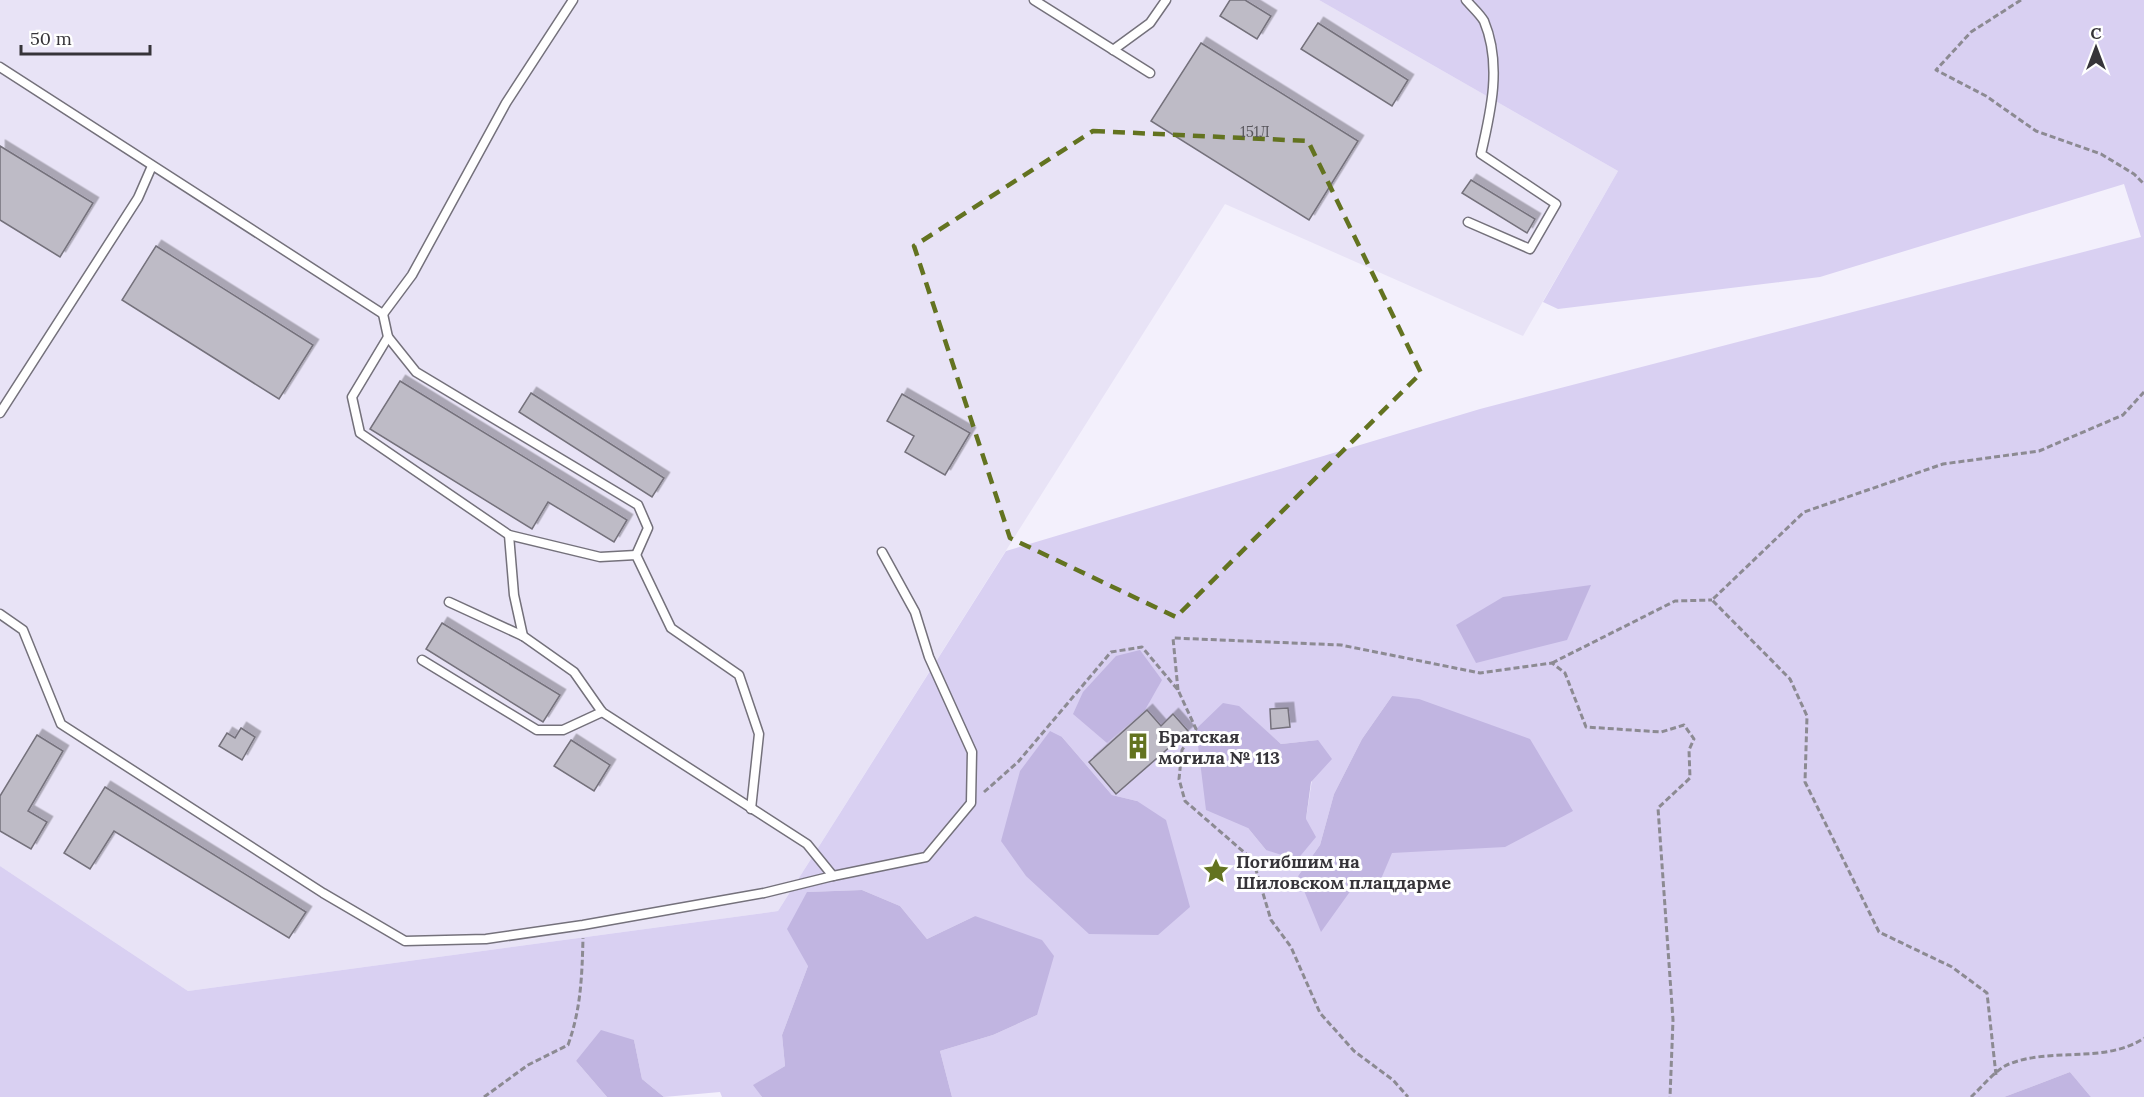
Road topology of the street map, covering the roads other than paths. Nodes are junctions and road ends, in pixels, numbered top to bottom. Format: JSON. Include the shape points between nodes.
{"nodes":[{"id":1,"x":573,"y":0,"type":"edge"},
{"id":2,"x":1034,"y":0,"type":"edge"},
{"id":3,"x":1166,"y":0,"type":"edge"},
{"id":4,"x":1466,"y":0,"type":"edge"},
{"id":5,"x":1113,"y":50,"type":"junction"},
{"id":6,"x":0,"y":67,"type":"edge"},
{"id":7,"x":1150,"y":73,"type":"dead end"},
{"id":8,"x":152,"y":166,"type":"junction"},
{"id":9,"x":1468,"y":222,"type":"dead end"},
{"id":10,"x":384,"y":314,"type":"junction"},
{"id":11,"x":388,"y":337,"type":"junction"},
{"id":12,"x":0,"y":413,"type":"edge"},
{"id":13,"x":509,"y":535,"type":"junction"},
{"id":14,"x":882,"y":552,"type":"dead end"},
{"id":15,"x":636,"y":555,"type":"junction"},
{"id":16,"x":449,"y":602,"type":"dead end"},
{"id":17,"x":0,"y":614,"type":"edge"},
{"id":18,"x":524,"y":636,"type":"junction"},
{"id":19,"x":422,"y":660,"type":"dead end"},
{"id":20,"x":602,"y":712,"type":"junction"},
{"id":21,"x":751,"y":809,"type":"junction"},
{"id":22,"x":833,"y":876,"type":"junction"}],
"edges":[{"from":1,"to":10,"type":"lane","via":[[506,103],[412,275]]},
{"from":2,"to":5,"type":"lane"},
{"from":3,"to":5,"type":"lane","via":[[1150,23]]},
{"from":4,"to":9,"type":"lane","via":[[1483,21],[1493,61],[1493,100],[1481,154],[1556,204],[1530,249]]},
{"from":5,"to":7,"type":"lane"},
{"from":6,"to":8,"type":"lane"},
{"from":8,"to":10,"type":"lane"},
{"from":8,"to":12,"type":"lane","via":[[138,198]]},
{"from":10,"to":11,"type":"lane"},
{"from":11,"to":13,"type":"lane","via":[[352,397],[360,433]]},
{"from":11,"to":15,"type":"lane","via":[[416,372],[638,505],[648,528]]},
{"from":13,"to":15,"type":"lane","via":[[600,557]]},
{"from":13,"to":18,"type":"lane","via":[[514,595]]},
{"from":14,"to":22,"type":"lane","via":[[915,612],[929,657],[972,752],[971,803],[926,857]]},
{"from":15,"to":21,"type":"lane","via":[[670,628],[739,675],[759,734]]},
{"from":16,"to":18,"type":"lane"},
{"from":17,"to":22,"type":"lane","via":[[23,630],[61,724],[323,893],[405,941],[486,939],[583,925],[764,893]]},
{"from":18,"to":20,"type":"lane","via":[[574,672]]},
{"from":19,"to":20,"type":"lane","via":[[537,730],[563,730]]},
{"from":20,"to":21,"type":"lane"},
{"from":21,"to":22,"type":"lane","via":[[807,844]]}]}
